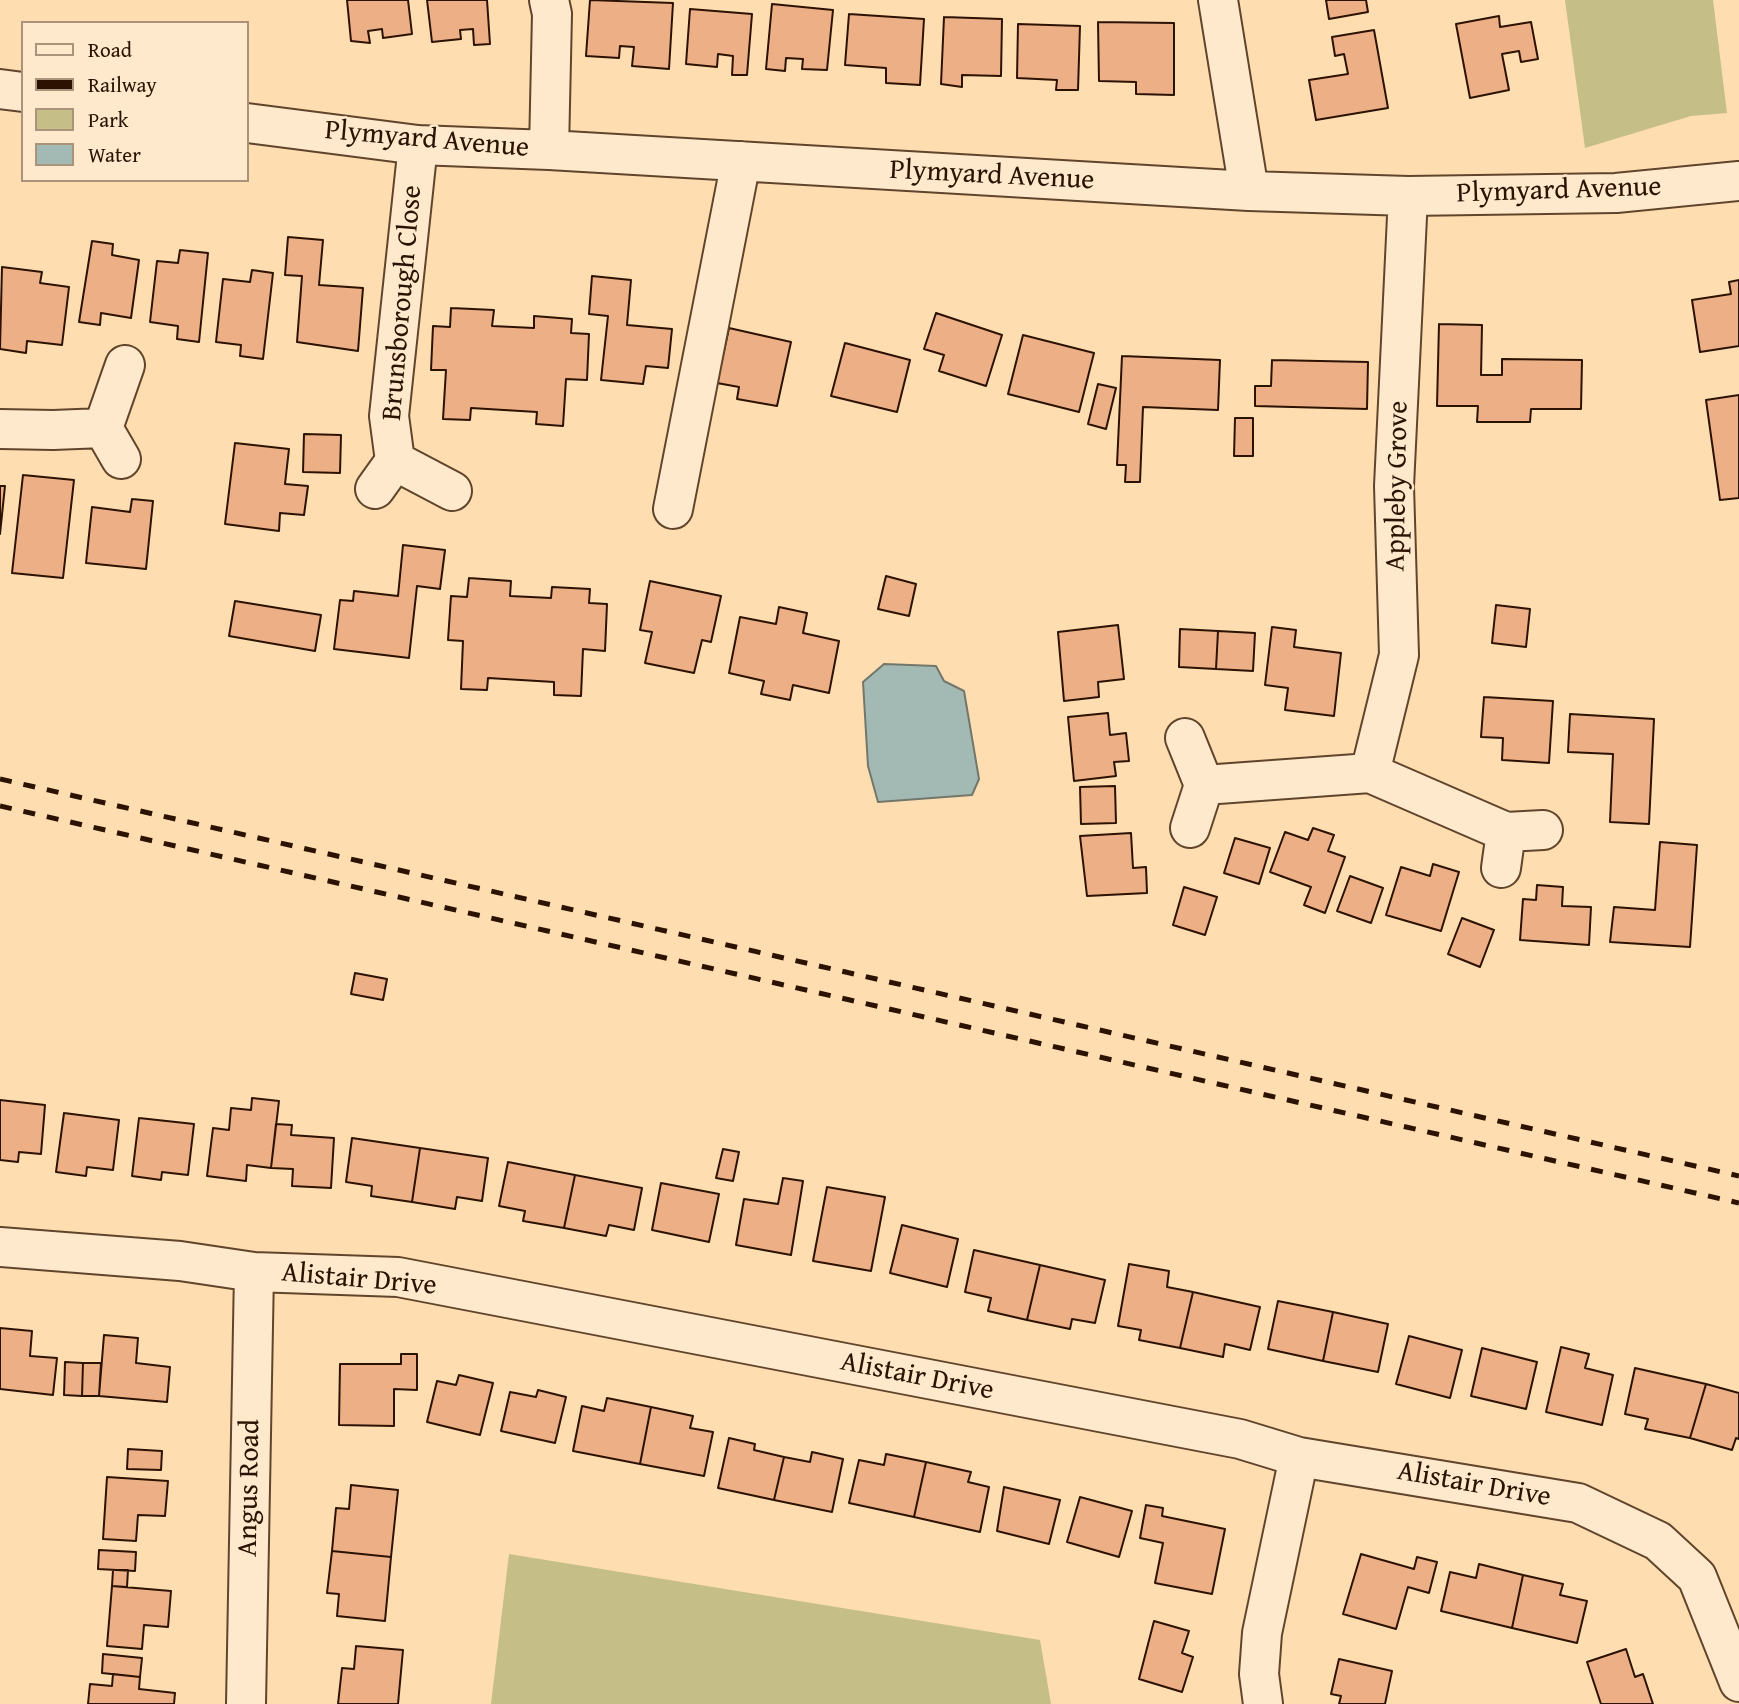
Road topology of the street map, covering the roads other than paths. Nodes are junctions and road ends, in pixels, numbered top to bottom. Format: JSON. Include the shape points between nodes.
{"nodes":[{"id":1,"x":549,"y":0,"type":"edge"},
{"id":2,"x":1217,"y":0,"type":"edge"},
{"id":3,"x":0,"y":89,"type":"edge"},
{"id":4,"x":21,"y":92,"type":"edge"},
{"id":5,"x":248,"y":123,"type":"edge"},
{"id":6,"x":418,"y":145,"type":"junction"},
{"id":7,"x":549,"y":150,"type":"junction"},
{"id":8,"x":741,"y":161,"type":"junction"},
{"id":9,"x":1739,"y":181,"type":"edge"},
{"id":10,"x":1249,"y":191,"type":"junction"},
{"id":11,"x":1408,"y":196,"type":"junction"},
{"id":12,"x":125,"y":365,"type":"dead end"},
{"id":13,"x":0,"y":429,"type":"edge"},
{"id":14,"x":452,"y":492,"type":"dead end"},
{"id":15,"x":673,"y":509,"type":"dead end"},
{"id":16,"x":1185,"y":738,"type":"dead end"},
{"id":17,"x":1370,"y":772,"type":"junction"},
{"id":18,"x":1205,"y":785,"type":"junction"},
{"id":19,"x":1190,"y":828,"type":"dead end"},
{"id":20,"x":1517,"y":843,"type":"dead end"},
{"id":21,"x":0,"y":1247,"type":"edge"},
{"id":22,"x":254,"y":1272,"type":"junction"},
{"id":23,"x":1299,"y":1457,"type":"junction"},
{"id":24,"x":1739,"y":1682,"type":"edge"},
{"id":25,"x":246,"y":1704,"type":"edge"},
{"id":26,"x":1264,"y":1704,"type":"edge"}],
"edges":[{"from":1,"to":7,"type":"street"},
{"from":2,"to":10,"type":"street"},
{"from":3,"to":4,"type":"street"},
{"from":5,"to":6,"type":"street","name":"Plymyard Avenue"},
{"from":6,"to":7,"type":"street","name":"Plymyard Avenue"},
{"from":6,"to":14,"type":"street","name":"Brunsborough Close","via":[[385,475]]},
{"from":7,"to":8,"type":"street","name":"Plymyard Avenue"},
{"from":8,"to":10,"type":"street","name":"Plymyard Avenue"},
{"from":8,"to":15,"type":"street"},
{"from":9,"to":11,"type":"street","name":"Plymyard Avenue","via":[[1616,194]]},
{"from":10,"to":11,"type":"street","name":"Plymyard Avenue"},
{"from":11,"to":17,"type":"street","name":"Appleby Grove","via":[[1394,486],[1399,655]]},
{"from":12,"to":13,"type":"street","via":[[112,443],[53,430]]},
{"from":16,"to":18,"type":"street"},
{"from":17,"to":18,"type":"street"},
{"from":17,"to":20,"type":"street"},
{"from":18,"to":19,"type":"street"},
{"from":21,"to":22,"type":"street","name":"Alistair Drive","via":[[180,1261]]},
{"from":22,"to":23,"type":"street","name":"Alistair Drive","via":[[398,1278],[1240,1439]]},
{"from":22,"to":25,"type":"street","name":"Angus Road"},
{"from":23,"to":24,"type":"street","name":"Alistair Drive","via":[[1578,1503],[1658,1541],[1697,1577]]},
{"from":23,"to":26,"type":"street","via":[[1262,1633],[1259,1674]]}]}
